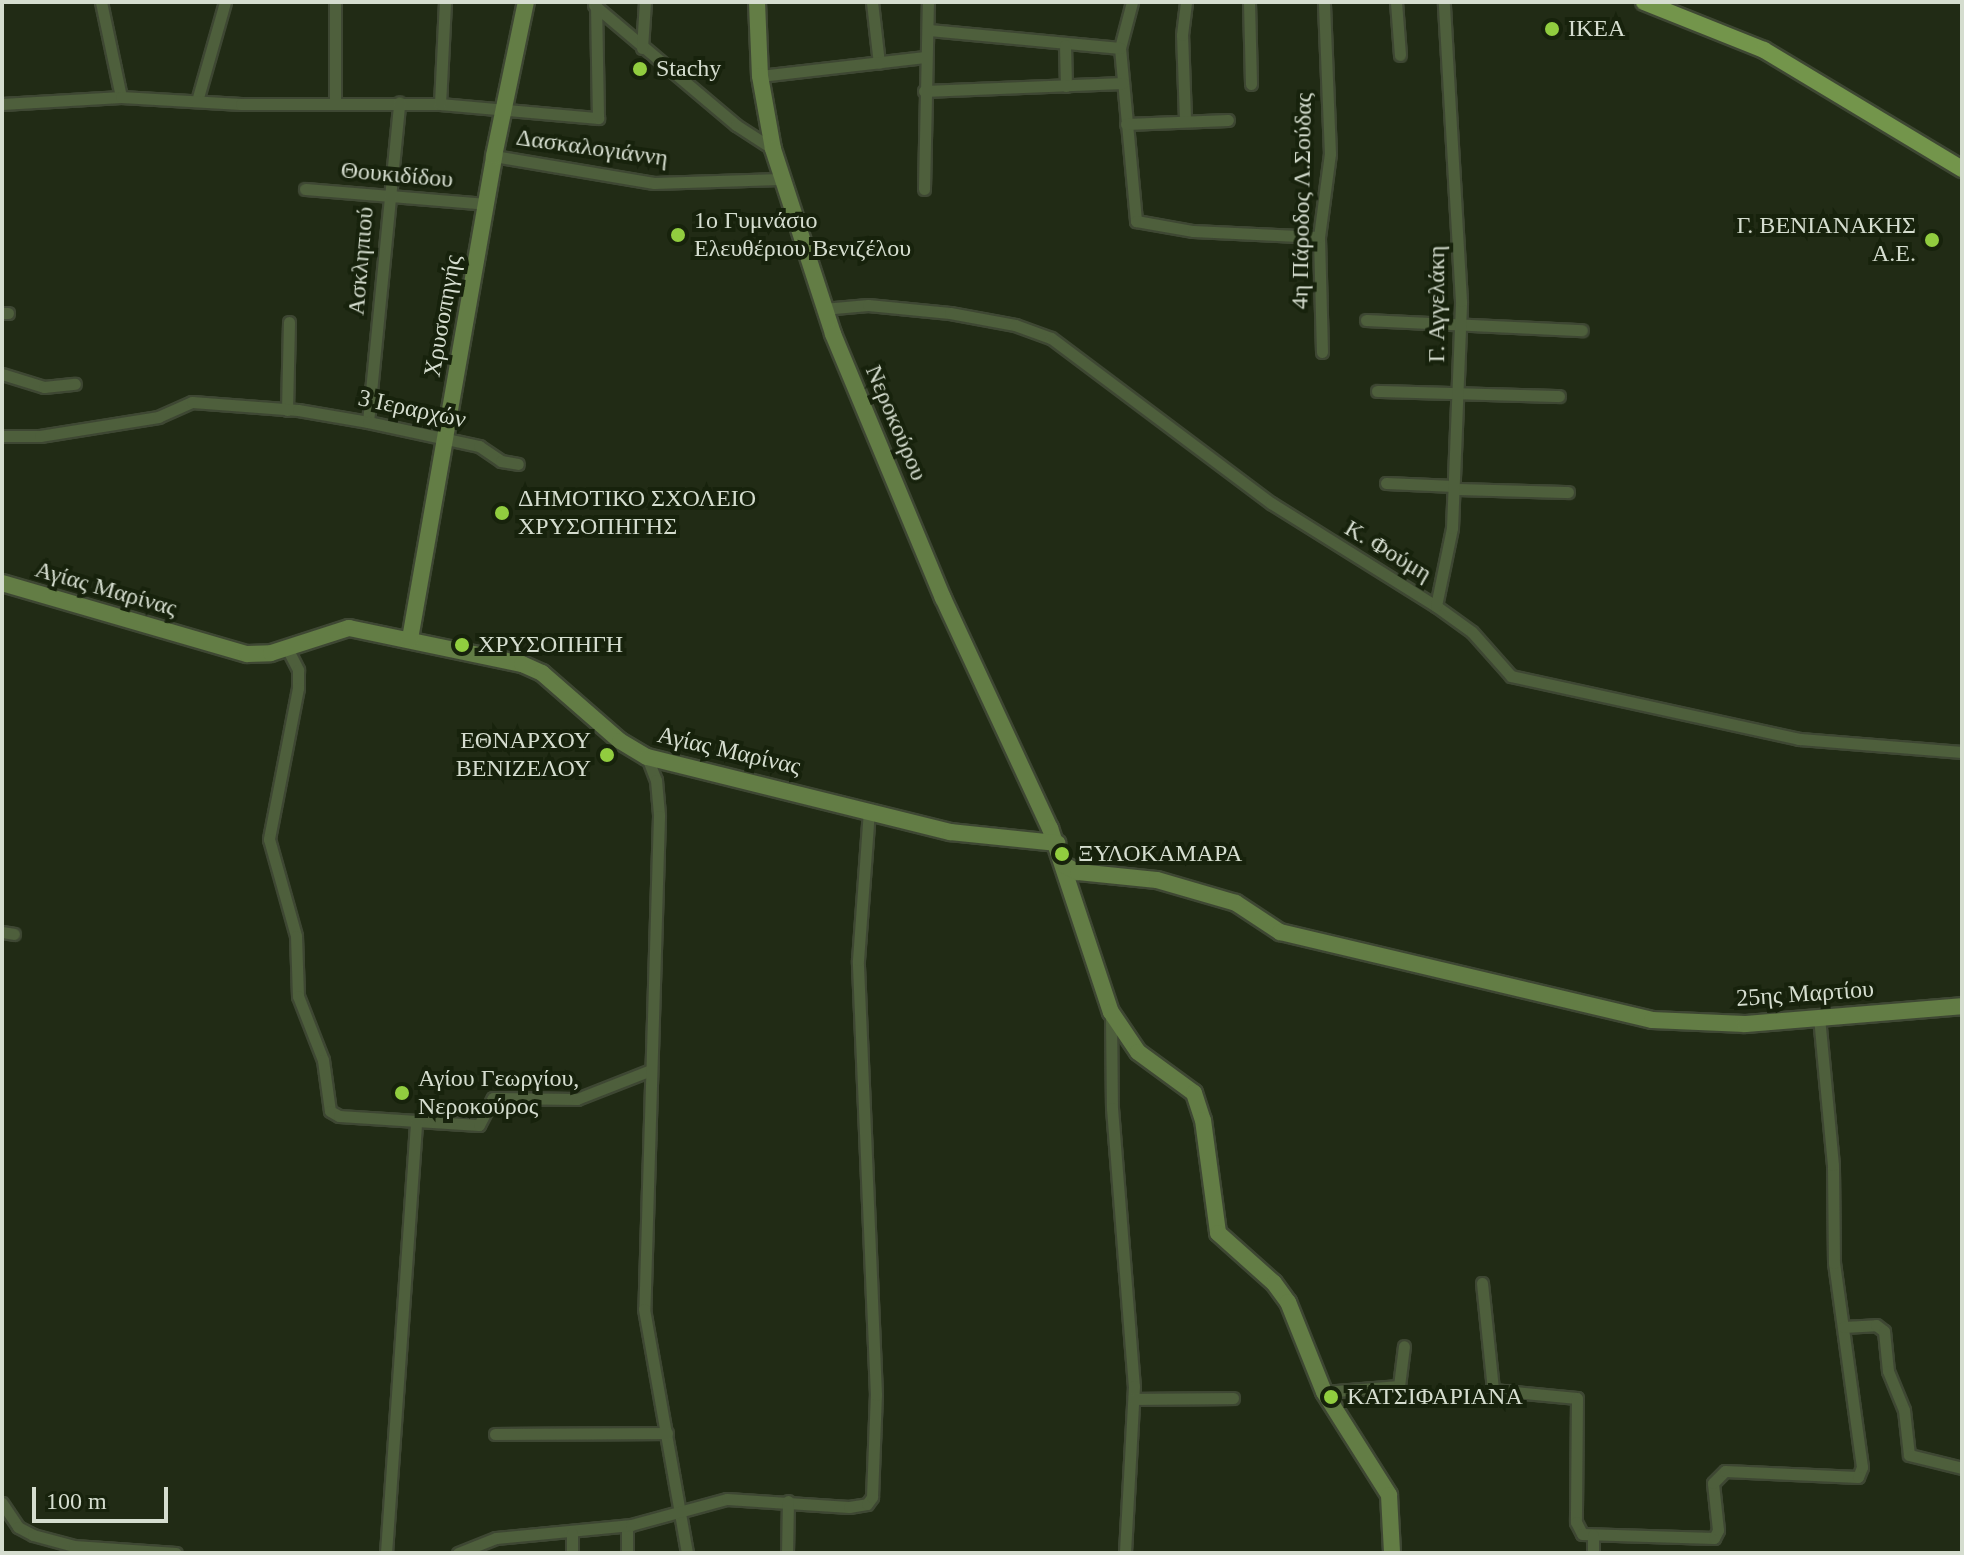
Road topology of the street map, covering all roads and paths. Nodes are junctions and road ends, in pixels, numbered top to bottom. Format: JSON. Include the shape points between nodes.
{"nodes":[{"id":1,"x":101,"y":2,"type":"edge"},
{"id":2,"x":225,"y":2,"type":"edge"},
{"id":3,"x":335,"y":2,"type":"edge"},
{"id":4,"x":445,"y":2,"type":"edge"},
{"id":5,"x":526,"y":2,"type":"edge"},
{"id":6,"x":645,"y":2,"type":"edge"},
{"id":7,"x":757,"y":2,"type":"edge"},
{"id":8,"x":872,"y":2,"type":"edge"},
{"id":9,"x":928,"y":2,"type":"edge"},
{"id":10,"x":1132,"y":2,"type":"edge"},
{"id":11,"x":1186,"y":2,"type":"edge"},
{"id":12,"x":1249,"y":2,"type":"edge"},
{"id":13,"x":1324,"y":2,"type":"edge"},
{"id":14,"x":1396,"y":2,"type":"edge"},
{"id":15,"x":1444,"y":2,"type":"edge"},
{"id":16,"x":1644,"y":2,"type":"edge"},
{"id":17,"x":593,"y":4,"type":"edge"},
{"id":18,"x":929,"y":30,"type":"junction"},
{"id":19,"x":1065,"y":45,"type":"junction"},
{"id":20,"x":642,"y":48,"type":"junction"},
{"id":21,"x":1120,"y":48,"type":"junction"},
{"id":22,"x":1400,"y":55,"type":"dead end"},
{"id":23,"x":925,"y":57,"type":"junction"},
{"id":24,"x":879,"y":63,"type":"junction"},
{"id":25,"x":760,"y":76,"type":"junction"},
{"id":26,"x":1123,"y":83,"type":"junction"},
{"id":27,"x":1251,"y":84,"type":"dead end"},
{"id":28,"x":1066,"y":86,"type":"junction"},
{"id":29,"x":924,"y":91,"type":"junction"},
{"id":30,"x":121,"y":97,"type":"junction"},
{"id":31,"x":197,"y":101,"type":"junction"},
{"id":32,"x":399,"y":103,"type":"junction"},
{"id":33,"x":2,"y":104,"type":"edge"},
{"id":34,"x":335,"y":104,"type":"junction"},
{"id":35,"x":440,"y":104,"type":"junction"},
{"id":36,"x":504,"y":113,"type":"junction"},
{"id":37,"x":1185,"y":119,"type":"junction"},
{"id":38,"x":1228,"y":120,"type":"dead end"},
{"id":39,"x":1126,"y":124,"type":"junction"},
{"id":40,"x":773,"y":149,"type":"junction"},
{"id":41,"x":494,"y":156,"type":"junction"},
{"id":42,"x":1962,"y":169,"type":"edge"},
{"id":43,"x":780,"y":179,"type":"junction"},
{"id":44,"x":305,"y":189,"type":"dead end"},
{"id":45,"x":924,"y":189,"type":"dead end"},
{"id":46,"x":389,"y":195,"type":"junction"},
{"id":47,"x":486,"y":204,"type":"junction"},
{"id":48,"x":1319,"y":237,"type":"junction"},
{"id":49,"x":823,"y":309,"type":"junction"},
{"id":50,"x":1366,"y":320,"type":"dead end"},
{"id":51,"x":289,"y":322,"type":"dead end"},
{"id":52,"x":1460,"y":325,"type":"junction"},
{"id":53,"x":1582,"y":330,"type":"dead end"},
{"id":54,"x":1322,"y":352,"type":"dead end"},
{"id":55,"x":2,"y":374,"type":"edge"},
{"id":56,"x":75,"y":384,"type":"dead end"},
{"id":57,"x":1377,"y":391,"type":"dead end"},
{"id":58,"x":1459,"y":391,"type":"junction"},
{"id":59,"x":1559,"y":396,"type":"dead end"},
{"id":60,"x":289,"y":410,"type":"junction"},
{"id":61,"x":368,"y":422,"type":"junction"},
{"id":62,"x":2,"y":436,"type":"edge"},
{"id":63,"x":447,"y":439,"type":"junction"},
{"id":64,"x":518,"y":464,"type":"dead end"},
{"id":65,"x":1386,"y":483,"type":"dead end"},
{"id":66,"x":1454,"y":487,"type":"junction"},
{"id":67,"x":1568,"y":492,"type":"dead end"},
{"id":68,"x":2,"y":583,"type":"edge"},
{"id":69,"x":1436,"y":606,"type":"junction"},
{"id":70,"x":410,"y":639,"type":"junction"},
{"id":71,"x":287,"y":648,"type":"junction"},
{"id":72,"x":1962,"y":752,"type":"edge"},
{"id":73,"x":647,"y":757,"type":"junction"},
{"id":74,"x":869,"y":810,"type":"junction"},
{"id":75,"x":1057,"y":843,"type":"junction"},
{"id":76,"x":1064,"y":865,"type":"junction"},
{"id":77,"x":1962,"y":1006,"type":"edge"},
{"id":78,"x":1111,"y":1012,"type":"junction"},
{"id":79,"x":1819,"y":1018,"type":"junction"},
{"id":80,"x":651,"y":1070,"type":"junction"},
{"id":81,"x":416,"y":1121,"type":"junction"},
{"id":82,"x":1482,"y":1283,"type":"dead end"},
{"id":83,"x":1843,"y":1327,"type":"junction"},
{"id":84,"x":1404,"y":1346,"type":"dead end"},
{"id":85,"x":1324,"y":1392,"type":"junction"},
{"id":86,"x":1233,"y":1398,"type":"dead end"},
{"id":87,"x":1134,"y":1399,"type":"junction"},
{"id":88,"x":667,"y":1433,"type":"junction"},
{"id":89,"x":495,"y":1434,"type":"dead end"},
{"id":90,"x":1962,"y":1468,"type":"edge"},
{"id":91,"x":788,"y":1501,"type":"junction"},
{"id":92,"x":2,"y":1503,"type":"edge"},
{"id":93,"x":682,"y":1511,"type":"junction"},
{"id":94,"x":627,"y":1526,"type":"junction"},
{"id":95,"x":572,"y":1533,"type":"junction"},
{"id":96,"x":1593,"y":1535,"type":"junction"},
{"id":97,"x":176,"y":1553,"type":"edge"},
{"id":98,"x":386,"y":1553,"type":"edge"},
{"id":99,"x":458,"y":1553,"type":"edge"},
{"id":100,"x":572,"y":1553,"type":"edge"},
{"id":101,"x":627,"y":1553,"type":"edge"},
{"id":102,"x":687,"y":1553,"type":"edge"},
{"id":103,"x":787,"y":1553,"type":"edge"},
{"id":104,"x":1125,"y":1553,"type":"edge"},
{"id":105,"x":1392,"y":1553,"type":"edge"},
{"id":106,"x":1593,"y":1553,"type":"edge"}],
"edges":[{"from":1,"to":30,"type":"street"},
{"from":2,"to":31,"type":"street"},
{"from":3,"to":34,"type":"street"},
{"from":4,"to":35,"type":"street"},
{"from":5,"to":36,"type":"main road","name":"Χρυσοπηγής"},
{"from":6,"to":20,"type":"street"},
{"from":7,"to":25,"type":"main road","name":"Νεροκούρου"},
{"from":8,"to":24,"type":"street"},
{"from":9,"to":18,"type":"street"},
{"from":10,"to":21,"type":"street"},
{"from":11,"to":37,"type":"street"},
{"from":12,"to":27,"type":"street"},
{"from":13,"to":48,"type":"street","name":"4η Πάροδος Λ.Σούδας","via":[[1330,177]]},
{"from":14,"to":22,"type":"street"},
{"from":15,"to":52,"type":"street","name":"Γ. Αγγελάκη"},
{"from":16,"to":42,"type":"main road","via":[[1764,50]]},
{"from":17,"to":20,"type":"street"},
{"from":17,"to":36,"type":"street","via":[[598,118]]},
{"from":18,"to":19,"type":"street"},
{"from":18,"to":23,"type":"street"},
{"from":19,"to":21,"type":"street"},
{"from":19,"to":28,"type":"street"},
{"from":20,"to":40,"type":"street"},
{"from":21,"to":26,"type":"street"},
{"from":23,"to":24,"type":"street"},
{"from":23,"to":29,"type":"street"},
{"from":24,"to":25,"type":"street"},
{"from":25,"to":40,"type":"main road","name":"Νεροκούρου"},
{"from":26,"to":28,"type":"street"},
{"from":26,"to":39,"type":"street"},
{"from":28,"to":29,"type":"street"},
{"from":29,"to":45,"type":"street"},
{"from":30,"to":31,"type":"street"},
{"from":30,"to":33,"type":"street"},
{"from":31,"to":34,"type":"street"},
{"from":32,"to":34,"type":"street"},
{"from":32,"to":35,"type":"street"},
{"from":32,"to":46,"type":"street","name":"Ασκληπιού"},
{"from":35,"to":36,"type":"street"},
{"from":36,"to":41,"type":"main road","name":"Χρυσοπηγής"},
{"from":37,"to":38,"type":"street"},
{"from":37,"to":39,"type":"street"},
{"from":39,"to":48,"type":"street","via":[[1136,221],[1193,231]]},
{"from":40,"to":43,"type":"main road","name":"Νεροκούρου"},
{"from":41,"to":43,"type":"street","name":"Δασκαλογιάννη","via":[[654,183]]},
{"from":41,"to":47,"type":"main road","name":"Χρυσοπηγής"},
{"from":43,"to":49,"type":"main road","name":"Νεροκούρου"},
{"from":44,"to":46,"type":"street","name":"Θουκιδίδου"},
{"from":46,"to":47,"type":"street","name":"Θουκιδίδου"},
{"from":46,"to":61,"type":"street","name":"Ασκληπιού"},
{"from":47,"to":63,"type":"main road","name":"Χρυσοπηγής"},
{"from":48,"to":54,"type":"street","name":"4η Πάροδος Λ.Σούδας"},
{"from":49,"to":69,"type":"street","name":"Κ. Φούμη","via":[[868,305],[950,313],[1051,338],[1271,503]]},
{"from":49,"to":75,"type":"main road","name":"Νεροκούρου","via":[[943,598]]},
{"from":50,"to":52,"type":"street"},
{"from":51,"to":60,"type":"street"},
{"from":52,"to":53,"type":"street"},
{"from":52,"to":58,"type":"street","name":"Γ. Αγγελάκη"},
{"from":55,"to":56,"type":"street","via":[[44,387]]},
{"from":57,"to":58,"type":"street"},
{"from":58,"to":59,"type":"street"},
{"from":58,"to":66,"type":"street","name":"Γ. Αγγελάκη"},
{"from":60,"to":61,"type":"street","name":"3 Ιεραρχών"},
{"from":60,"to":62,"type":"street","name":"3 Ιεραρχών","via":[[192,402],[158,417],[40,436]]},
{"from":61,"to":63,"type":"street","name":"3 Ιεραρχών"},
{"from":63,"to":64,"type":"street","name":"3 Ιεραρχών","via":[[479,446],[501,461]]},
{"from":63,"to":70,"type":"main road","name":"Χρυσοπηγής"},
{"from":65,"to":66,"type":"street"},
{"from":66,"to":67,"type":"street"},
{"from":66,"to":69,"type":"street","name":"Γ. Αγγελάκη"},
{"from":68,"to":71,"type":"main road","name":"Αγίας Μαρίνας","via":[[235,651],[259,655]]},
{"from":69,"to":72,"type":"street","name":"Κ. Φούμη","via":[[1472,632],[1511,676],[1799,739]]},
{"from":70,"to":71,"type":"main road","name":"Αγίας Μαρίνας","via":[[340,629]]},
{"from":70,"to":73,"type":"main road","name":"Αγίας Μαρίνας","via":[[532,668]]},
{"from":71,"to":81,"type":"street","via":[[299,680],[269,839],[294,925],[298,996],[323,1060],[327,1105],[339,1116]]},
{"from":73,"to":74,"type":"main road","name":"Αγίας Μαρίνας"},
{"from":73,"to":80,"type":"street","via":[[656,780],[659,816]]},
{"from":74,"to":75,"type":"main road","name":"Αγίας Μαρίνας","via":[[950,832]]},
{"from":74,"to":91,"type":"street","via":[[858,960],[876,1395],[872,1497],[867,1504],[849,1507]]},
{"from":75,"to":76,"type":"main road","name":"Νεροκούρου"},
{"from":76,"to":78,"type":"main road","name":"Νεροκούρου"},
{"from":76,"to":79,"type":"main road","name":"25ης Μαρτίου","via":[[1078,872],[1157,880],[1236,903],[1271,929],[1381,959],[1652,1020],[1745,1024]]},
{"from":77,"to":79,"type":"main road","name":"25ης Μαρτίου"},
{"from":78,"to":85,"type":"main road","name":"Νεροκούρου","via":[[1138,1052],[1194,1093],[1203,1120],[1218,1233],[1283,1294]]},
{"from":78,"to":87,"type":"street","via":[[1112,1108]]},
{"from":79,"to":83,"type":"street"},
{"from":80,"to":81,"type":"street","via":[[577,1099],[493,1098],[479,1125]]},
{"from":80,"to":88,"type":"street","via":[[644,1309]]},
{"from":81,"to":98,"type":"street","via":[[405,1339]]},
{"from":82,"to":96,"type":"street","via":[[1493,1390],[1577,1398],[1577,1528]]},
{"from":83,"to":90,"type":"street","via":[[1876,1325],[1884,1331],[1909,1455]]},
{"from":83,"to":96,"type":"street","via":[[1862,1467],[1858,1477],[1725,1471],[1713,1483],[1718,1530],[1714,1538]]},
{"from":84,"to":85,"type":"street","via":[[1399,1386]]},
{"from":85,"to":105,"type":"main road","name":"Νεροκούρου","via":[[1389,1495]]},
{"from":86,"to":87,"type":"street"},
{"from":87,"to":104,"type":"street"},
{"from":88,"to":89,"type":"street"},
{"from":88,"to":93,"type":"street"},
{"from":91,"to":93,"type":"street","via":[[727,1499]]},
{"from":91,"to":103,"type":"street"},
{"from":92,"to":97,"type":"street","via":[[18,1527],[33,1535],[74,1546]]},
{"from":93,"to":94,"type":"street"},
{"from":93,"to":102,"type":"street"},
{"from":94,"to":95,"type":"street"},
{"from":94,"to":101,"type":"street"},
{"from":95,"to":99,"type":"street","via":[[496,1538]]},
{"from":95,"to":100,"type":"street"},
{"from":96,"to":106,"type":"street"}]}
